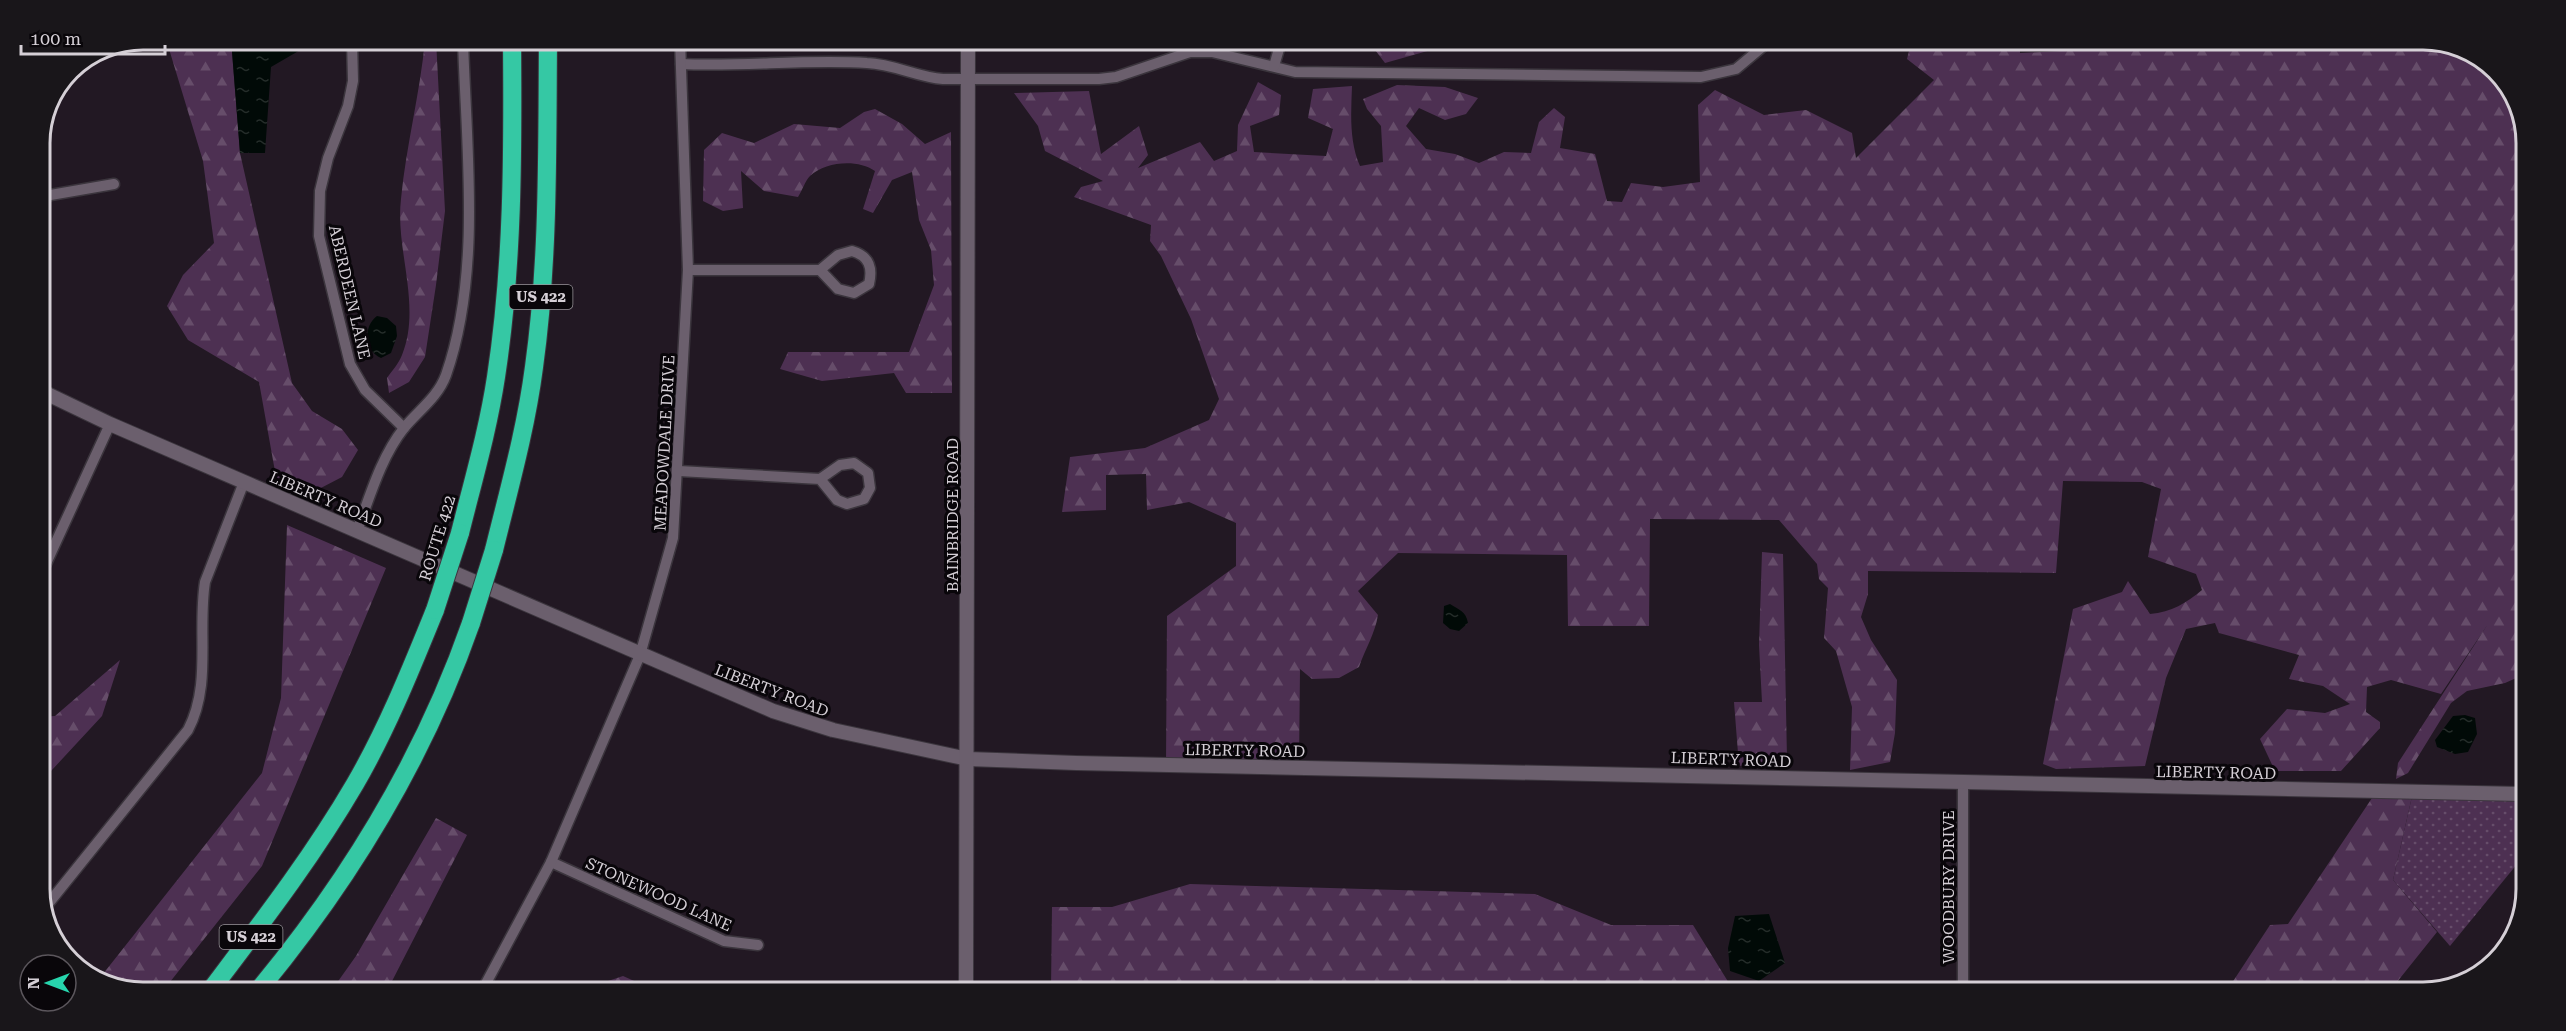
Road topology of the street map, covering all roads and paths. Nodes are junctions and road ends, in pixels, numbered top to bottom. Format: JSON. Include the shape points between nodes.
{"nodes":[{"id":1,"x":352,"y":50,"type":"edge"},
{"id":2,"x":463,"y":50,"type":"edge"},
{"id":3,"x":512,"y":50,"type":"edge"},
{"id":4,"x":548,"y":50,"type":"edge"},
{"id":5,"x":680,"y":50,"type":"edge"},
{"id":6,"x":968,"y":50,"type":"edge"},
{"id":7,"x":1279,"y":50,"type":"edge"},
{"id":8,"x":1759,"y":50,"type":"edge"},
{"id":9,"x":681,"y":64,"type":"junction"},
{"id":10,"x":1274,"y":66,"type":"junction"},
{"id":11,"x":969,"y":79,"type":"junction"},
{"id":12,"x":114,"y":184,"type":"dead end"},
{"id":13,"x":50,"y":195,"type":"edge"},
{"id":14,"x":688,"y":270,"type":"junction"},
{"id":15,"x":820,"y":270,"type":"junction"},
{"id":16,"x":50,"y":395,"type":"edge"},
{"id":17,"x":110,"y":424,"type":"junction"},
{"id":18,"x":404,"y":428,"type":"junction"},
{"id":19,"x":679,"y":471,"type":"junction"},
{"id":20,"x":820,"y":479,"type":"junction"},
{"id":21,"x":244,"y":482,"type":"junction"},
{"id":22,"x":357,"y":531,"type":"junction"},
{"id":23,"x":50,"y":555,"type":"edge"},
{"id":24,"x":640,"y":655,"type":"junction"},
{"id":25,"x":968,"y":759,"type":"junction"},
{"id":26,"x":1963,"y":782,"type":"junction"},
{"id":27,"x":2516,"y":794,"type":"edge"},
{"id":28,"x":551,"y":861,"type":"junction"},
{"id":29,"x":51,"y":901,"type":"edge"},
{"id":30,"x":758,"y":945,"type":"dead end"},
{"id":31,"x":217,"y":982,"type":"edge"},
{"id":32,"x":265,"y":982,"type":"edge"},
{"id":33,"x":487,"y":982,"type":"edge"},
{"id":34,"x":966,"y":982,"type":"edge"},
{"id":35,"x":1963,"y":982,"type":"edge"}],
"edges":[{"from":1,"to":18,"type":"street","name":"ABERDEEN LANE","via":[[353,81],[348,106],[320,191],[319,236],[350,364],[365,390]]},
{"from":2,"to":18,"type":"street","via":[[468,237],[464,292],[446,376],[438,392]]},
{"from":3,"to":31,"type":"highway","name":"ROUTE 422","number":"US 422","bridge":true,"via":[[506,289],[495,378],[460,533],[411,671],[355,784],[289,887]]},
{"from":4,"to":32,"type":"highway","number":"US 422","bridge":true,"via":[[547,192],[540,310],[524,428],[494,550],[455,668],[409,765],[355,860]]},
{"from":5,"to":9,"type":"street","name":"MEADOWDALE DRIVE"},
{"from":6,"to":11,"type":"street","name":"BAINBRIDGE ROAD"},
{"from":7,"to":10,"type":"street"},
{"from":8,"to":10,"type":"street","via":[[1737,69],[1701,77],[1295,72]]},
{"from":9,"to":11,"type":"street","via":[[866,62],[925,78]]},
{"from":9,"to":14,"type":"street","name":"MEADOWDALE DRIVE"},
{"from":10,"to":11,"type":"street","via":[[1212,52],[1190,52],[1116,77]]},
{"from":11,"to":25,"type":"street","name":"BAINBRIDGE ROAD"},
{"from":12,"to":13,"type":"street"},
{"from":14,"to":15,"type":"street"},
{"from":14,"to":19,"type":"street","name":"MEADOWDALE DRIVE"},
{"from":15,"to":15,"type":"street","via":[[838,289],[854,293],[869,284],[871,275],[866,259],[852,251],[838,255]]},
{"from":16,"to":17,"type":"street","name":"LIBERTY ROAD"},
{"from":17,"to":21,"type":"street","name":"LIBERTY ROAD"},
{"from":17,"to":23,"type":"street"},
{"from":18,"to":22,"type":"street","via":[[382,465]]},
{"from":19,"to":20,"type":"street"},
{"from":19,"to":24,"type":"street","name":"MEADOWDALE DRIVE","via":[[673,538]]},
{"from":20,"to":20,"type":"street","via":[[837,500],[848,504],[864,499],[870,488],[868,473],[854,463],[840,465]]},
{"from":21,"to":22,"type":"street","name":"LIBERTY ROAD"},
{"from":21,"to":29,"type":"street","via":[[205,582],[202,694],[196,714],[188,730]]},
{"from":22,"to":24,"type":"street","name":"LIBERTY ROAD"},
{"from":24,"to":25,"type":"street","name":"LIBERTY ROAD","via":[[798,720]]},
{"from":24,"to":28,"type":"street","name":"MEADOWDALE DRIVE"},
{"from":25,"to":26,"type":"street","name":"LIBERTY ROAD"},
{"from":25,"to":34,"type":"street","name":"BAINBRIDGE ROAD"},
{"from":26,"to":27,"type":"street","name":"LIBERTY ROAD"},
{"from":26,"to":35,"type":"street","name":"WOODBURY DRIVE"},
{"from":28,"to":30,"type":"street","name":"STONEWOOD LANE","via":[[724,941]]},
{"from":28,"to":33,"type":"street","name":"MEADOWDALE DRIVE"}]}
